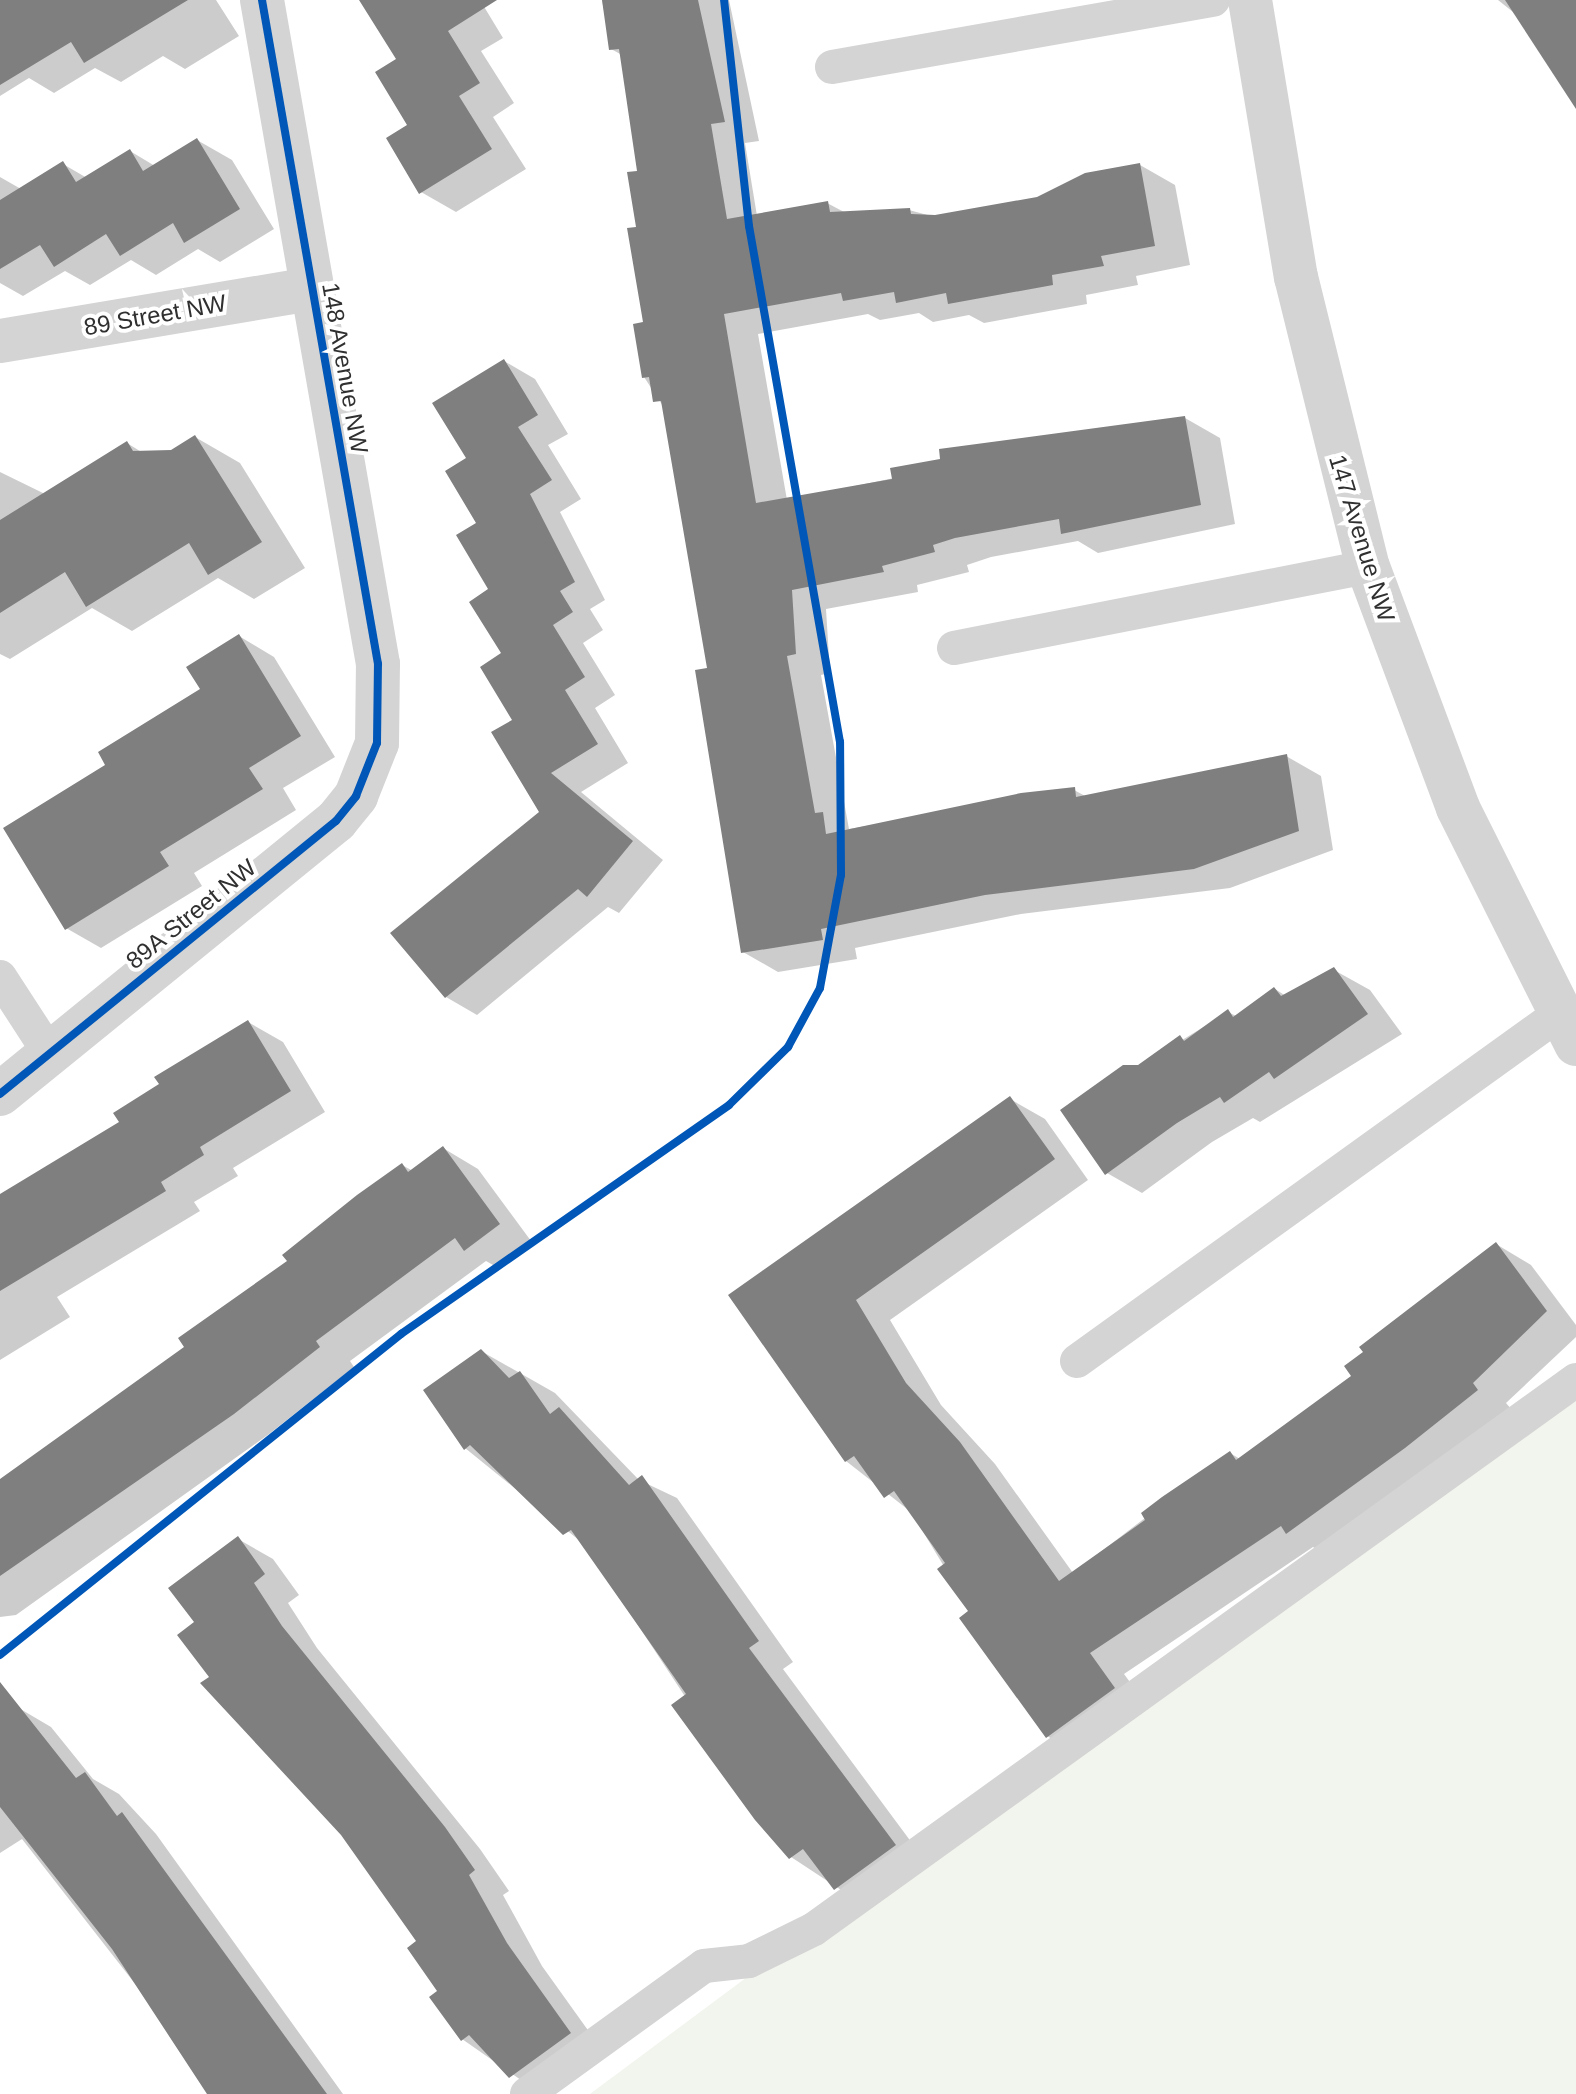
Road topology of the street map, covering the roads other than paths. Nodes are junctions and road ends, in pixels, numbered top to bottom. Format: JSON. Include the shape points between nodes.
{"nodes":[{"id":1,"x":262,"y":0,"type":"edge"},
{"id":2,"x":1213,"y":0,"type":"edge"},
{"id":3,"x":1250,"y":0,"type":"edge"},
{"id":4,"x":832,"y":67,"type":"dead end"},
{"id":5,"x":311,"y":289,"type":"junction"},
{"id":6,"x":0,"y":341,"type":"edge"},
{"id":7,"x":1368,"y":567,"type":"junction"},
{"id":8,"x":954,"y":648,"type":"dead end"},
{"id":9,"x":377,"y":743,"type":"joint"},
{"id":10,"x":0,"y":977,"type":"edge"},
{"id":11,"x":1567,"y":1029,"type":"edge"},
{"id":12,"x":50,"y":1054,"type":"junction"},
{"id":13,"x":0,"y":1094,"type":"edge"},
{"id":14,"x":1077,"y":1361,"type":"dead end"},
{"id":15,"x":1576,"y":1380,"type":"edge"},
{"id":16,"x":527,"y":2094,"type":"edge"}],
"edges":[{"from":1,"to":5,"type":"street","name":"148 Avenue NW"},
{"from":2,"to":4,"type":"lane"},
{"from":3,"to":7,"type":"street","name":"147 Avenue NW","via":[[1296,277]]},
{"from":5,"to":6,"type":"street","name":"89 Street NW"},
{"from":5,"to":9,"type":"street","name":"148 Avenue NW","via":[[378,664]]},
{"from":7,"to":8,"type":"lane"},
{"from":7,"to":11,"type":"street","name":"147 Avenue NW","via":[[1458,808]]},
{"from":9,"to":12,"type":"street","name":"89A Street NW","via":[[356,796],[336,821]]},
{"from":10,"to":12,"type":"lane"},
{"from":11,"to":14,"type":"lane"},
{"from":12,"to":13,"type":"street","name":"89A Street NW"},
{"from":15,"to":16,"type":"lane","via":[[814,1929],[749,1961],[704,1966]]}]}
